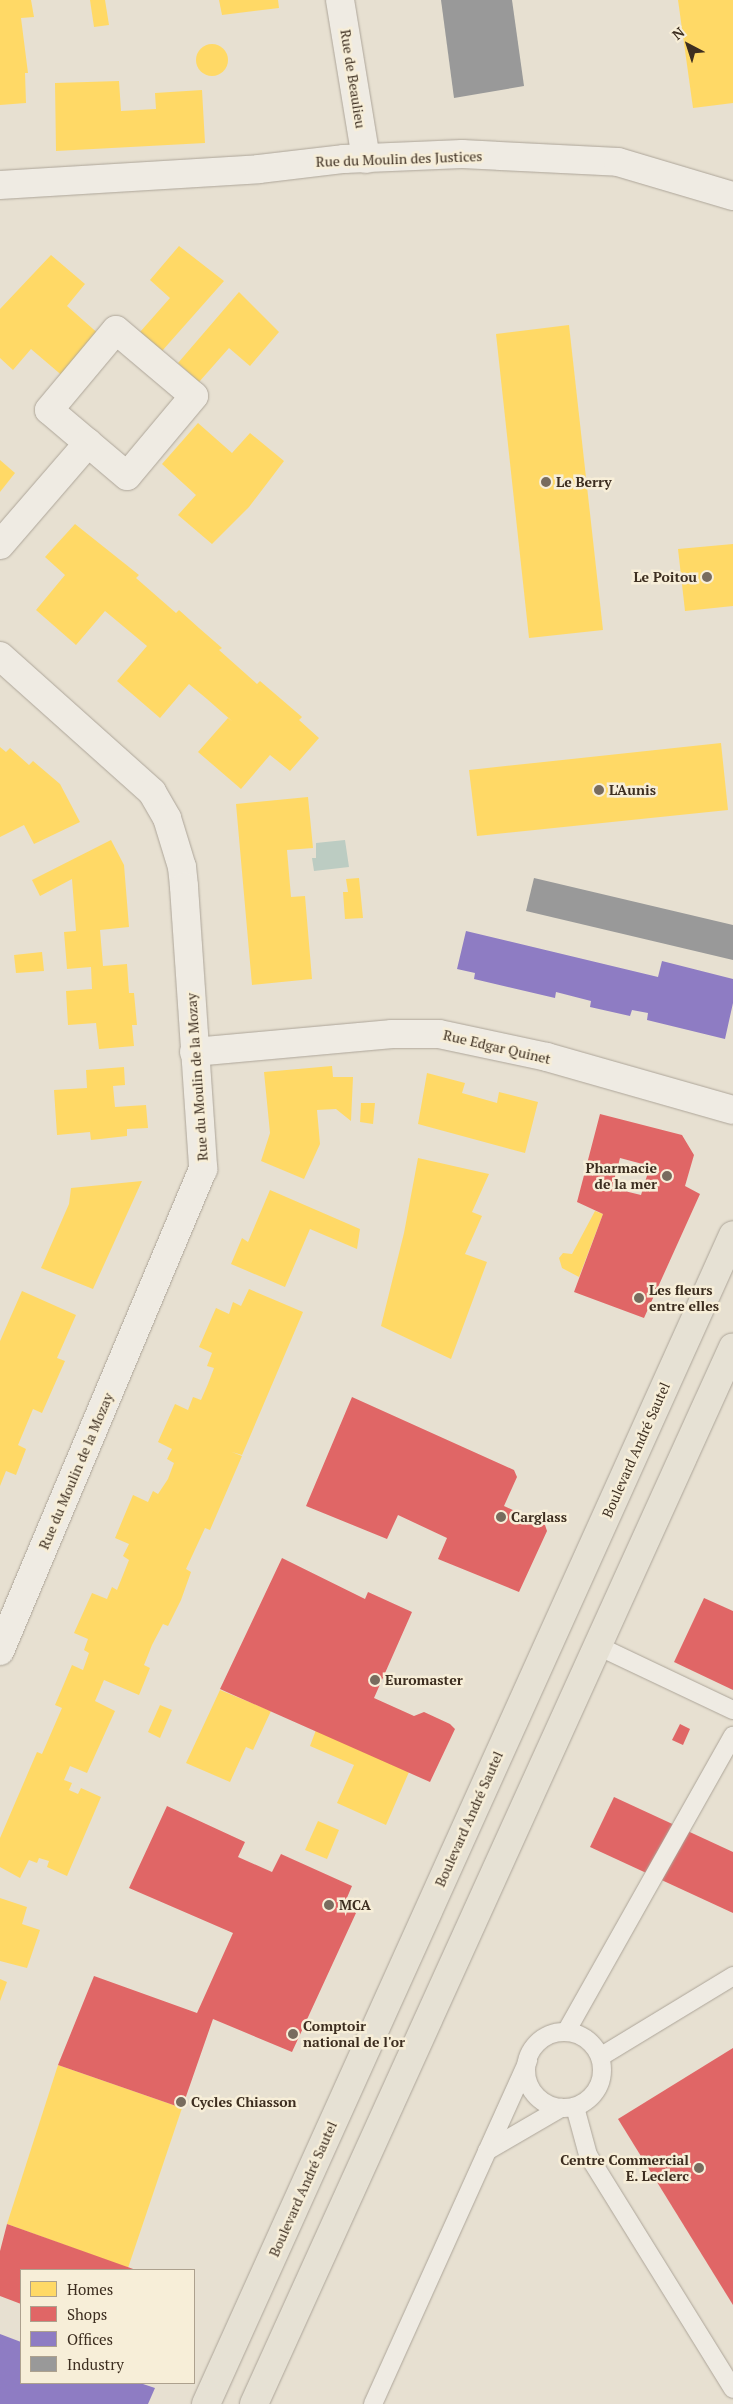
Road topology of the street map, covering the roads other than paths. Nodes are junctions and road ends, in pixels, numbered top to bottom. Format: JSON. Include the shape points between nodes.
{"nodes":[{"id":1,"x":340,"y":0,"type":"edge"},
{"id":2,"x":366,"y":159,"type":"junction"},
{"id":3,"x":0,"y":185,"type":"edge"},
{"id":4,"x":733,"y":196,"type":"edge"},
{"id":5,"x":88,"y":443,"type":"junction"},
{"id":6,"x":0,"y":545,"type":"edge"},
{"id":7,"x":0,"y":656,"type":"edge"},
{"id":8,"x":194,"y":1052,"type":"junction"},
{"id":9,"x":733,"y":1110,"type":"edge"},
{"id":10,"x":733,"y":1235,"type":"edge"},
{"id":11,"x":733,"y":1347,"type":"edge"},
{"id":12,"x":598,"y":1646,"type":"junction"},
{"id":13,"x":1,"y":1647,"type":"edge"},
{"id":14,"x":733,"y":1710,"type":"edge"},
{"id":15,"x":733,"y":1736,"type":"edge"},
{"id":16,"x":733,"y":1976,"type":"edge"},
{"id":17,"x":566,"y":2032,"type":"junction"},
{"id":18,"x":600,"y":2057,"type":"junction"},
{"id":19,"x":528,"y":2060,"type":"junction"},
{"id":20,"x":568,"y":2108,"type":"junction"},
{"id":21,"x":487,"y":2151,"type":"junction"},
{"id":22,"x":733,"y":2389,"type":"edge"},
{"id":23,"x":206,"y":2404,"type":"edge"},
{"id":24,"x":254,"y":2404,"type":"edge"},
{"id":25,"x":373,"y":2404,"type":"edge"}],
"edges":[{"from":1,"to":2,"type":"street","name":"Rue de Beaulieu"},
{"from":2,"to":3,"type":"street","name":"Rue du Moulin des Justices"},
{"from":2,"to":4,"type":"street","name":"Rue du Moulin des Justices","via":[[462,154],[618,162]]},
{"from":5,"to":5,"type":"street","via":[[127,476],[194,396],[116,330],[49,410]]},
{"from":5,"to":6,"type":"street"},
{"from":7,"to":8,"type":"street","name":"Rue du Moulin de la Mozay","via":[[152,792],[168,818],[182,867]]},
{"from":8,"to":9,"type":"street","name":"Rue Edgar Quinet","via":[[392,1034],[439,1034],[547,1058]]},
{"from":8,"to":13,"type":"street","name":"Rue du Moulin de la Mozay","via":[[203,1168]]},
{"from":10,"to":23,"type":"main road","name":"Boulevard André Sautel"},
{"from":11,"to":12,"type":"main road"},
{"from":12,"to":14,"type":"lane"},
{"from":12,"to":24,"type":"main road"},
{"from":15,"to":17,"type":"lane"},
{"from":16,"to":18,"type":"lane"},
{"from":17,"to":18,"type":"lane","via":[[587,2039]]},
{"from":17,"to":19,"type":"lane","via":[[542,2040]]},
{"from":18,"to":20,"type":"lane","via":[[600,2084],[592,2096]]},
{"from":19,"to":20,"type":"lane","via":[[530,2086],[537,2097]]},
{"from":19,"to":21,"type":"lane"},
{"from":20,"to":21,"type":"lane"},
{"from":20,"to":22,"type":"lane","via":[[588,2155]]},
{"from":21,"to":25,"type":"lane"}]}
